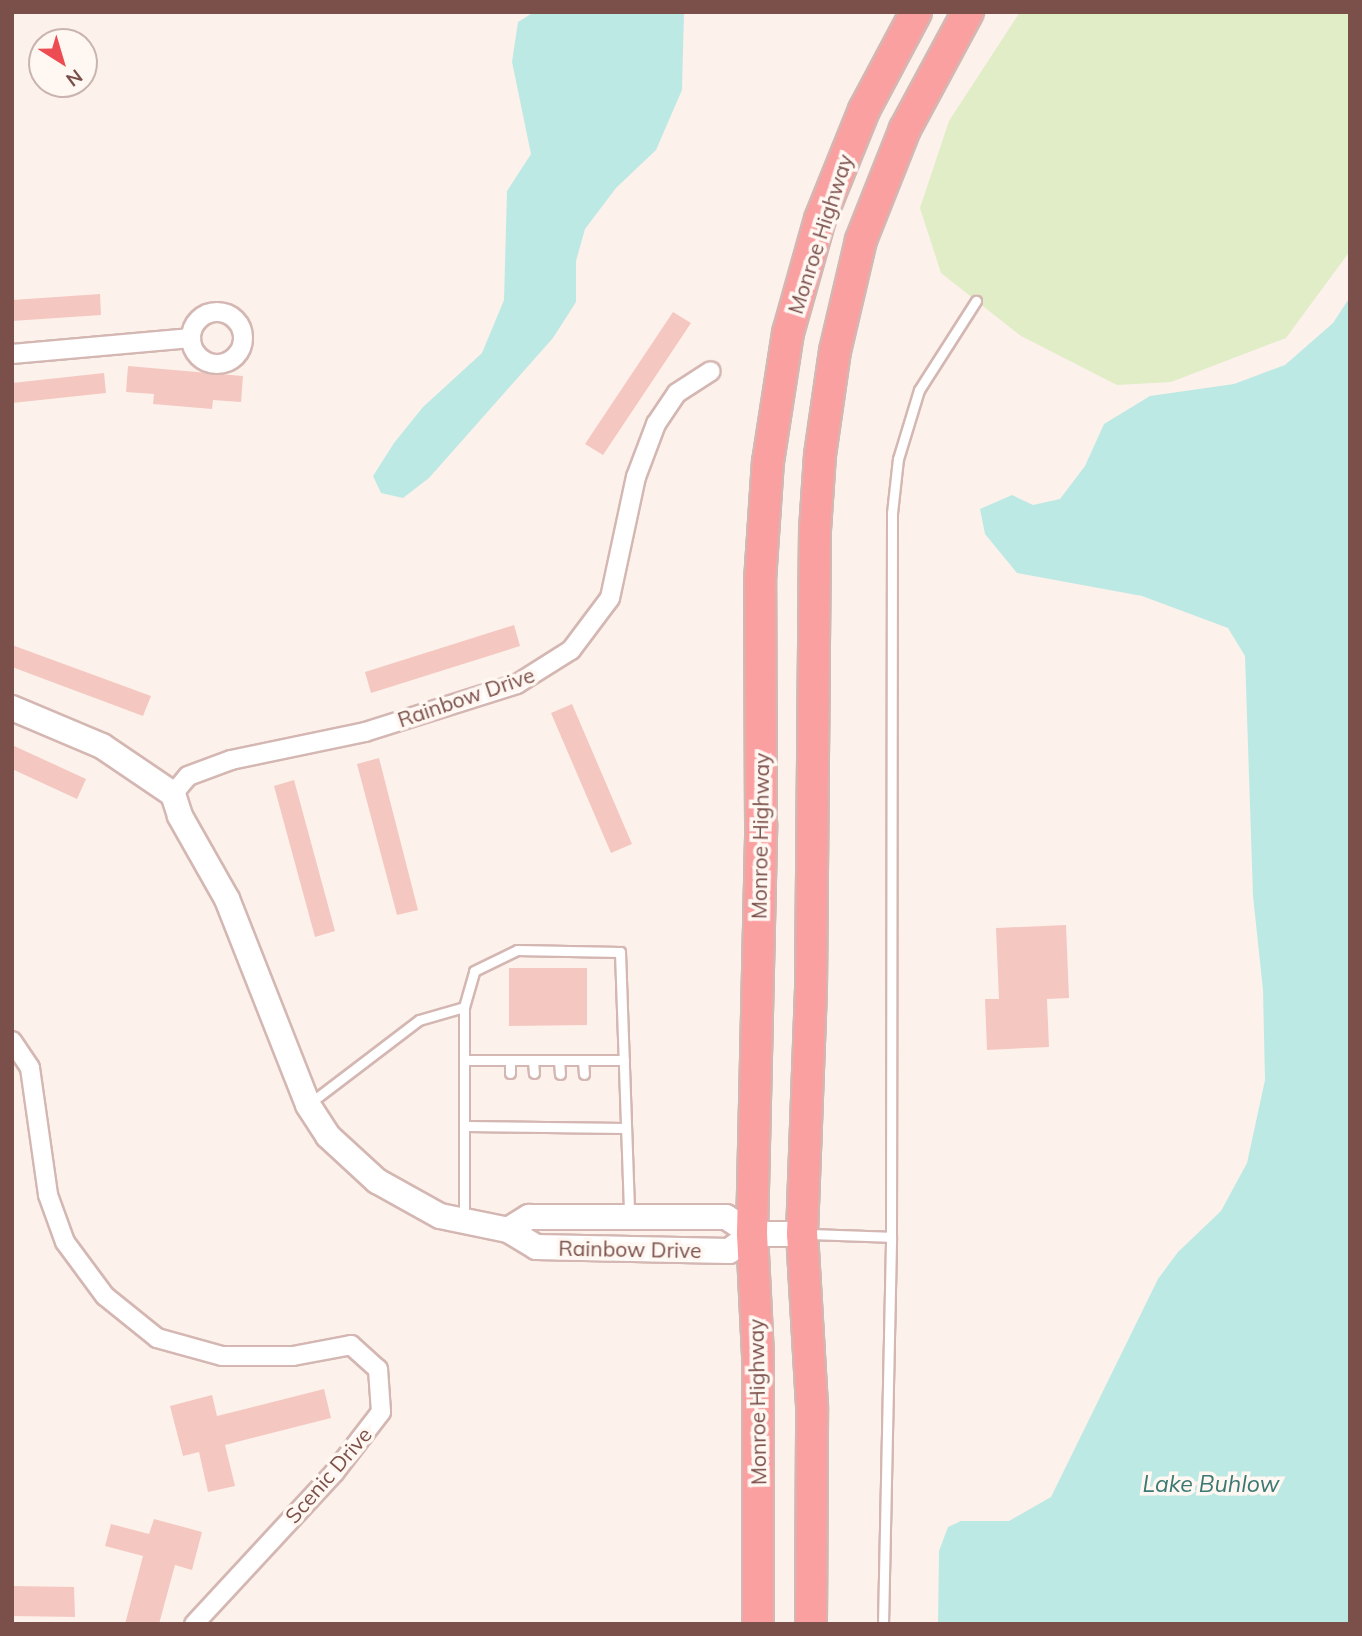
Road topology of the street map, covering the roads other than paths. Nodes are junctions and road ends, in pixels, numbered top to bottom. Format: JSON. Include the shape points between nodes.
{"nodes":[{"id":1,"x":916,"y":12,"type":"edge"},
{"id":2,"x":968,"y":12,"type":"edge"},
{"id":3,"x":976,"y":301,"type":"dead end"},
{"id":4,"x":191,"y":338,"type":"dead end"},
{"id":5,"x":12,"y":354,"type":"edge"},
{"id":6,"x":711,"y":371,"type":"dead end"},
{"id":7,"x":12,"y":708,"type":"edge"},
{"id":8,"x":173,"y":794,"type":"junction"},
{"id":9,"x":464,"y":1007,"type":"junction"},
{"id":10,"x":12,"y":1041,"type":"edge"},
{"id":11,"x":466,"y":1060,"type":"junction"},
{"id":12,"x":533,"y":1060,"type":"junction"},
{"id":13,"x":559,"y":1060,"type":"junction"},
{"id":14,"x":583,"y":1060,"type":"junction"},
{"id":15,"x":624,"y":1060,"type":"junction"},
{"id":16,"x":510,"y":1061,"type":"junction"},
{"id":17,"x":510,"y":1073,"type":"dead end"},
{"id":18,"x":534,"y":1073,"type":"dead end"},
{"id":19,"x":560,"y":1074,"type":"dead end"},
{"id":20,"x":584,"y":1074,"type":"dead end"},
{"id":21,"x":308,"y":1105,"type":"junction"},
{"id":22,"x":512,"y":1113,"type":"dead end"},
{"id":23,"x":536,"y":1114,"type":"dead end"},
{"id":24,"x":561,"y":1114,"type":"dead end"},
{"id":25,"x":585,"y":1114,"type":"dead end"},
{"id":26,"x":467,"y":1126,"type":"junction"},
{"id":27,"x":512,"y":1126,"type":"junction"},
{"id":28,"x":536,"y":1126,"type":"junction"},
{"id":29,"x":561,"y":1127,"type":"junction"},
{"id":30,"x":586,"y":1127,"type":"junction"},
{"id":31,"x":624,"y":1128,"type":"junction"},
{"id":32,"x":629,"y":1218,"type":"junction"},
{"id":33,"x":464,"y":1222,"type":"junction"},
{"id":34,"x":508,"y":1230,"type":"junction"},
{"id":35,"x":752,"y":1234,"type":"junction"},
{"id":36,"x":802,"y":1234,"type":"junction"},
{"id":37,"x":891,"y":1237,"type":"junction"},
{"id":38,"x":194,"y":1624,"type":"edge"},
{"id":39,"x":758,"y":1624,"type":"edge"},
{"id":40,"x":811,"y":1624,"type":"edge"},
{"id":41,"x":883,"y":1624,"type":"edge"}],
"edges":[{"from":1,"to":35,"type":"highway","name":"Monroe Highway","via":[[841,163],[803,271],[788,333],[768,462],[760,581],[761,824]]},
{"from":2,"to":36,"type":"highway","name":"Monroe Highway","via":[[926,85],[861,240],[835,351],[820,455]]},
{"from":3,"to":37,"type":"lane","via":[[919,390],[898,459],[892,513]]},
{"from":4,"to":5,"type":"street"},
{"from":6,"to":8,"type":"street","name":"Rainbow Drive","via":[[677,393],[656,424],[636,477],[610,597],[571,650],[517,684],[365,732],[231,760],[188,776]]},
{"from":7,"to":8,"type":"street","via":[[102,746]]},
{"from":8,"to":21,"type":"street","name":"Rainbow Drive","via":[[180,816],[227,900]]},
{"from":9,"to":11,"type":"lane"},
{"from":9,"to":15,"type":"lane","via":[[474,971],[517,950],[620,952]]},
{"from":9,"to":21,"type":"lane","via":[[419,1020]]},
{"from":10,"to":38,"type":"street","name":"Scenic Drive","via":[[30,1068],[48,1195],[65,1242],[105,1296],[157,1338],[222,1356],[292,1356],[351,1345],[378,1369],[381,1412],[334,1473]]},
{"from":11,"to":16,"type":"lane"},
{"from":11,"to":26,"type":"lane"},
{"from":12,"to":13,"type":"lane"},
{"from":12,"to":16,"type":"lane"},
{"from":12,"to":18,"type":"lane"},
{"from":13,"to":14,"type":"lane"},
{"from":13,"to":19,"type":"lane"},
{"from":14,"to":15,"type":"lane"},
{"from":14,"to":20,"type":"lane"},
{"from":15,"to":31,"type":"lane"},
{"from":16,"to":17,"type":"lane"},
{"from":21,"to":33,"type":"street","name":"Rainbow Drive","via":[[328,1136],[377,1181],[430,1211]]},
{"from":22,"to":27,"type":"lane"},
{"from":23,"to":28,"type":"lane"},
{"from":24,"to":29,"type":"lane"},
{"from":25,"to":30,"type":"lane"},
{"from":26,"to":27,"type":"lane"},
{"from":26,"to":33,"type":"lane"},
{"from":27,"to":28,"type":"lane"},
{"from":28,"to":29,"type":"lane"},
{"from":29,"to":30,"type":"lane"},
{"from":30,"to":31,"type":"lane"},
{"from":31,"to":32,"type":"lane"},
{"from":32,"to":34,"type":"street","name":"Rainbow Drive","via":[[530,1217]]},
{"from":32,"to":35,"type":"street","name":"Rainbow Drive","via":[[726,1217]]},
{"from":33,"to":34,"type":"street","name":"Rainbow Drive"},
{"from":34,"to":35,"type":"street","name":"Rainbow Drive","via":[[536,1247],[729,1251]]},
{"from":35,"to":36,"type":"street","name":"Rainbow Drive"},
{"from":35,"to":39,"type":"highway","name":"Monroe Highway","via":[[758,1356]]},
{"from":36,"to":37,"type":"lane"},
{"from":36,"to":40,"type":"highway","name":"Monroe Highway","via":[[812,1406]]},
{"from":37,"to":41,"type":"lane"}]}
